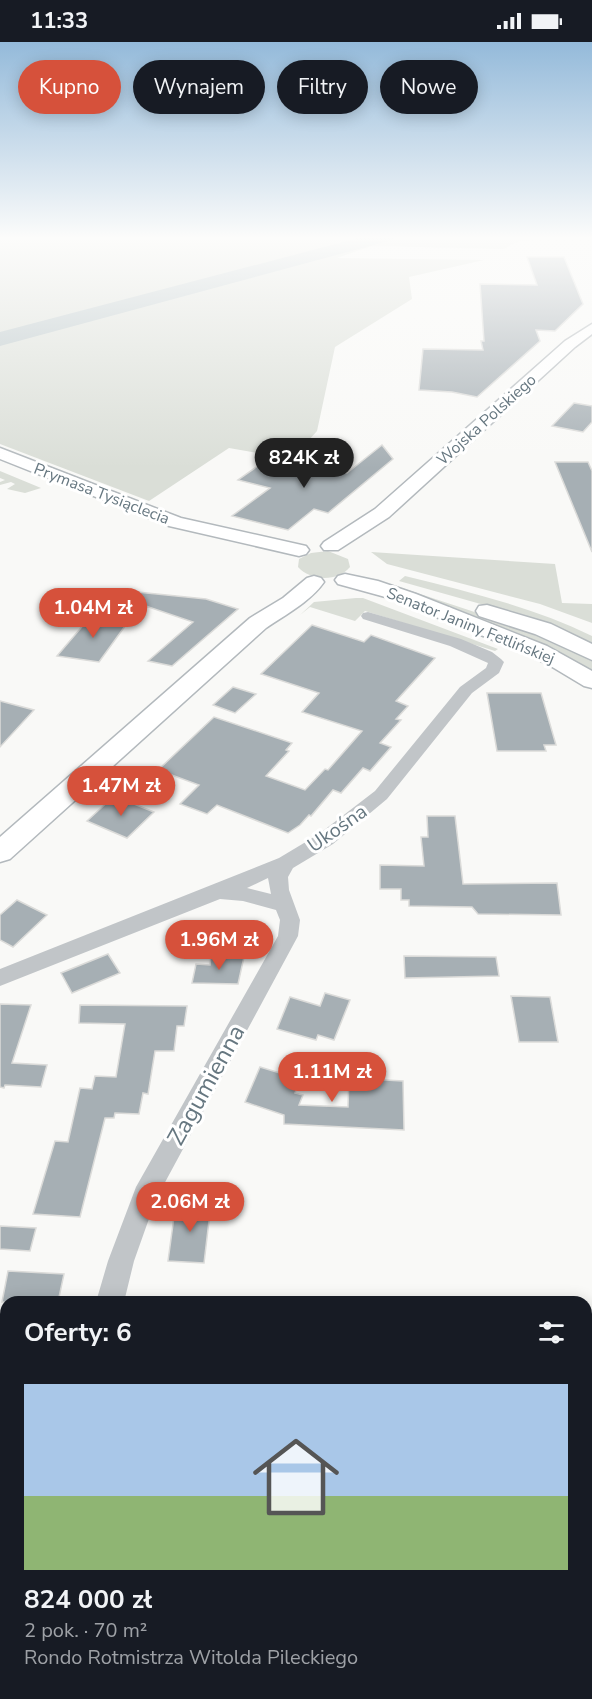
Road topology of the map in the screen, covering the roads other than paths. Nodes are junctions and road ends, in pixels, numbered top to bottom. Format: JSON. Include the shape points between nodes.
{"nodes":[{"id":1,"x":592,"y":328,"type":"edge"},
{"id":2,"x":0,"y":453,"type":"edge"},
{"id":3,"x":382,"y":513,"type":"junction"},
{"id":4,"x":331,"y":546,"type":"junction"},
{"id":5,"x":291,"y":563,"type":"junction"},
{"id":6,"x":355,"y":567,"type":"junction"},
{"id":7,"x":314,"y":582,"type":"junction"},
{"id":8,"x":368,"y":616,"type":"dead end"},
{"id":9,"x":258,"y":623,"type":"junction"},
{"id":10,"x":592,"y":653,"type":"edge"},
{"id":11,"x":592,"y":681,"type":"edge"},
{"id":12,"x":0,"y":852,"type":"edge"},
{"id":13,"x":286,"y":863,"type":"junction"},
{"id":14,"x":216,"y":893,"type":"junction"},
{"id":15,"x":284,"y":905,"type":"junction"},
{"id":16,"x":0,"y":978,"type":"edge"},
{"id":17,"x":112,"y":1296,"type":"edge"}],
"edges":[{"from":1,"to":3,"type":"main road","name":"Wojska Polskiego"},
{"from":2,"to":5,"type":"main road","name":"Prymasa Tysiąclecia","via":[[131,506]]},
{"from":3,"to":4,"type":"main road","name":"Wojska Polskiego"},
{"from":3,"to":6,"type":"main road","name":"Wojska Polskiego"},
{"from":4,"to":5,"type":"main road","via":[[313,546]]},
{"from":4,"to":6,"type":"main road"},
{"from":5,"to":7,"type":"main road","name":"Prymasa Tysiąclecia"},
{"from":5,"to":9,"type":"main road","via":[[286,589]]},
{"from":6,"to":7,"type":"main road"},
{"from":6,"to":10,"type":"main road","name":"Senator Janiny Fetlińskiej","via":[[543,629]]},
{"from":6,"to":11,"type":"main road","name":"Senator Janiny Fetlińskiej","via":[[372,584],[507,637]]},
{"from":7,"to":9,"type":"main road"},
{"from":8,"to":13,"type":"street","name":"Ukośna","via":[[470,648],[496,662],[493,670],[465,690],[381,795],[326,839]]},
{"from":9,"to":12,"type":"main road"},
{"from":13,"to":14,"type":"street","name":"Ukośna"},
{"from":13,"to":15,"type":"street","name":"Zagumienna","via":[[278,877]]},
{"from":14,"to":15,"type":"street","via":[[243,894]]},
{"from":14,"to":16,"type":"street","name":"Ukośna"},
{"from":15,"to":17,"type":"street","name":"Zagumienna","via":[[290,920],[288,936],[145,1195]]}]}
